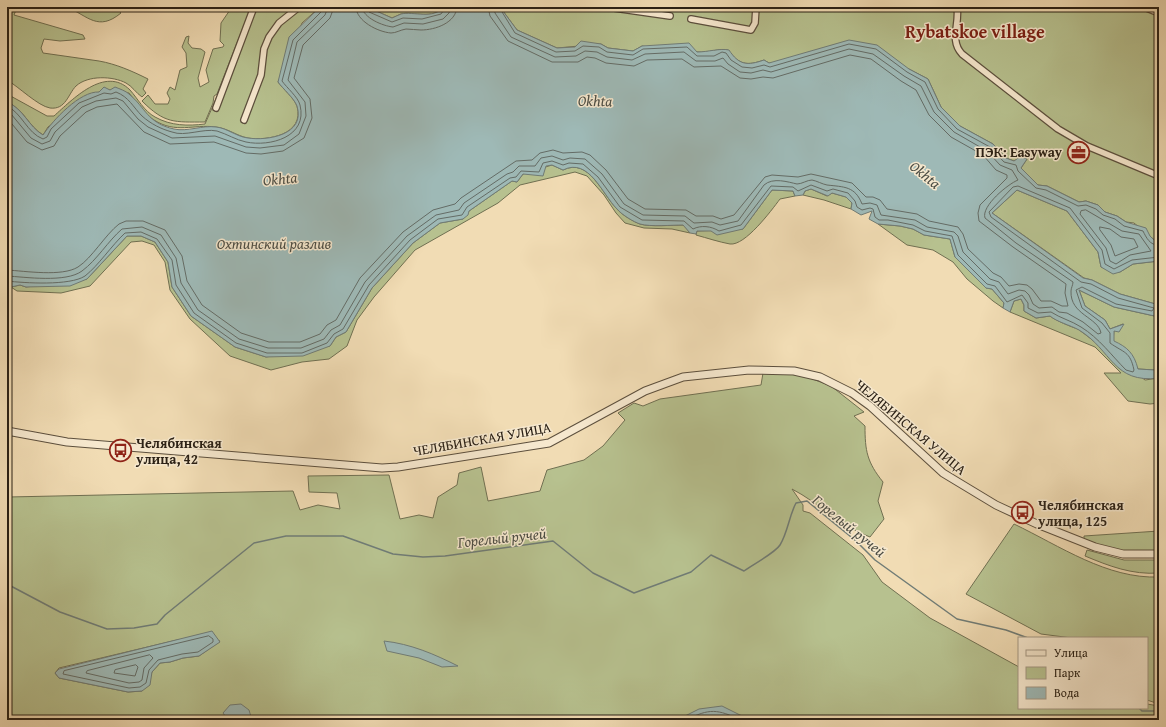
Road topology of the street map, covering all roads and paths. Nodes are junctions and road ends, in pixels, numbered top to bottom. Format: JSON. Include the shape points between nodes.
{"nodes":[{"id":1,"x":254,"y":7,"type":"edge"},
{"id":2,"x":299,"y":7,"type":"edge"},
{"id":3,"x":608,"y":7,"type":"edge"},
{"id":4,"x":756,"y":7,"type":"edge"},
{"id":5,"x":957,"y":7,"type":"edge"},
{"id":6,"x":1144,"y":7,"type":"edge"},
{"id":7,"x":631,"y":8,"type":"edge"},
{"id":8,"x":1159,"y":13,"type":"edge"},
{"id":9,"x":670,"y":16,"type":"dead end"},
{"id":10,"x":691,"y":19,"type":"dead end"},
{"id":11,"x":216,"y":108,"type":"dead end"},
{"id":12,"x":244,"y":120,"type":"dead end"},
{"id":13,"x":1159,"y":176,"type":"edge"},
{"id":14,"x":7,"y":431,"type":"edge"},
{"id":15,"x":1159,"y":554,"type":"edge"}],
"edges":[{"from":1,"to":11,"type":"street"},
{"from":2,"to":12,"type":"street","via":[[279,23],[269,37],[264,49],[261,75]]},
{"from":3,"to":7,"type":"street"},
{"from":4,"to":10,"type":"street","via":[[755,23],[751,30]]},
{"from":5,"to":13,"type":"street","via":[[955,42],[956,48],[962,54],[1058,129],[1087,146]]},
{"from":6,"to":8,"type":"street"},
{"from":7,"to":9,"type":"street"},
{"from":14,"to":15,"type":"street","name":"ЧЕЛЯБИНСКАЯ УЛИЦА","via":[[82,444],[382,468],[398,467],[549,443],[645,391],[683,377],[755,369],[794,371],[820,377],[852,393],[870,406],[943,473],[996,504],[1095,547],[1123,554]]}]}
